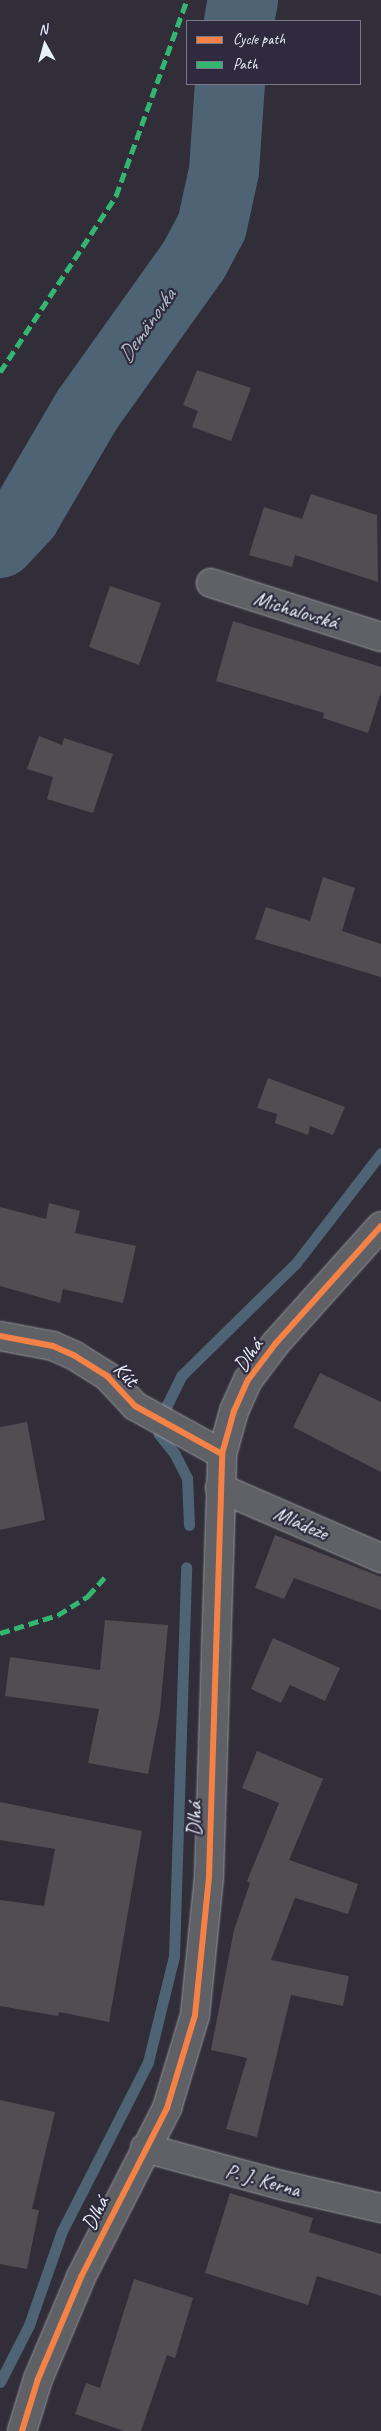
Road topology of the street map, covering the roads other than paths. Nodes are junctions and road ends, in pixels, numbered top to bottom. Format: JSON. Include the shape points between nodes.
{"nodes":[{"id":1,"x":211,"y":583,"type":"dead end"},
{"id":2,"x":381,"y":637,"type":"edge"},
{"id":3,"x":381,"y":1226,"type":"edge"},
{"id":4,"x":0,"y":1336,"type":"edge"},
{"id":5,"x":222,"y":1454,"type":"junction"},
{"id":6,"x":220,"y":1488,"type":"junction"},
{"id":7,"x":381,"y":1558,"type":"edge"},
{"id":8,"x":146,"y":2148,"type":"junction"},
{"id":9,"x":381,"y":2208,"type":"edge"},
{"id":10,"x":22,"y":2431,"type":"edge"}],
"edges":[{"from":1,"to":2,"type":"street","name":"Michalovská"},
{"from":3,"to":5,"type":"street","name":"Dlhá","via":[[276,1343],[248,1380],[234,1411]]},
{"from":4,"to":5,"type":"street","name":"Kút","via":[[53,1346],[75,1356],[95,1367],[135,1406]]},
{"from":5,"to":6,"type":"street","name":"Dlhá"},
{"from":6,"to":7,"type":"street","name":"Mládeže"},
{"from":6,"to":8,"type":"street","name":"Dlhá","via":[[209,1876],[201,1974],[177,2082]]},
{"from":8,"to":9,"type":"street","name":"P. J. Kerna"},
{"from":8,"to":10,"type":"street","name":"Dlhá","via":[[81,2277],[44,2363]]}]}
